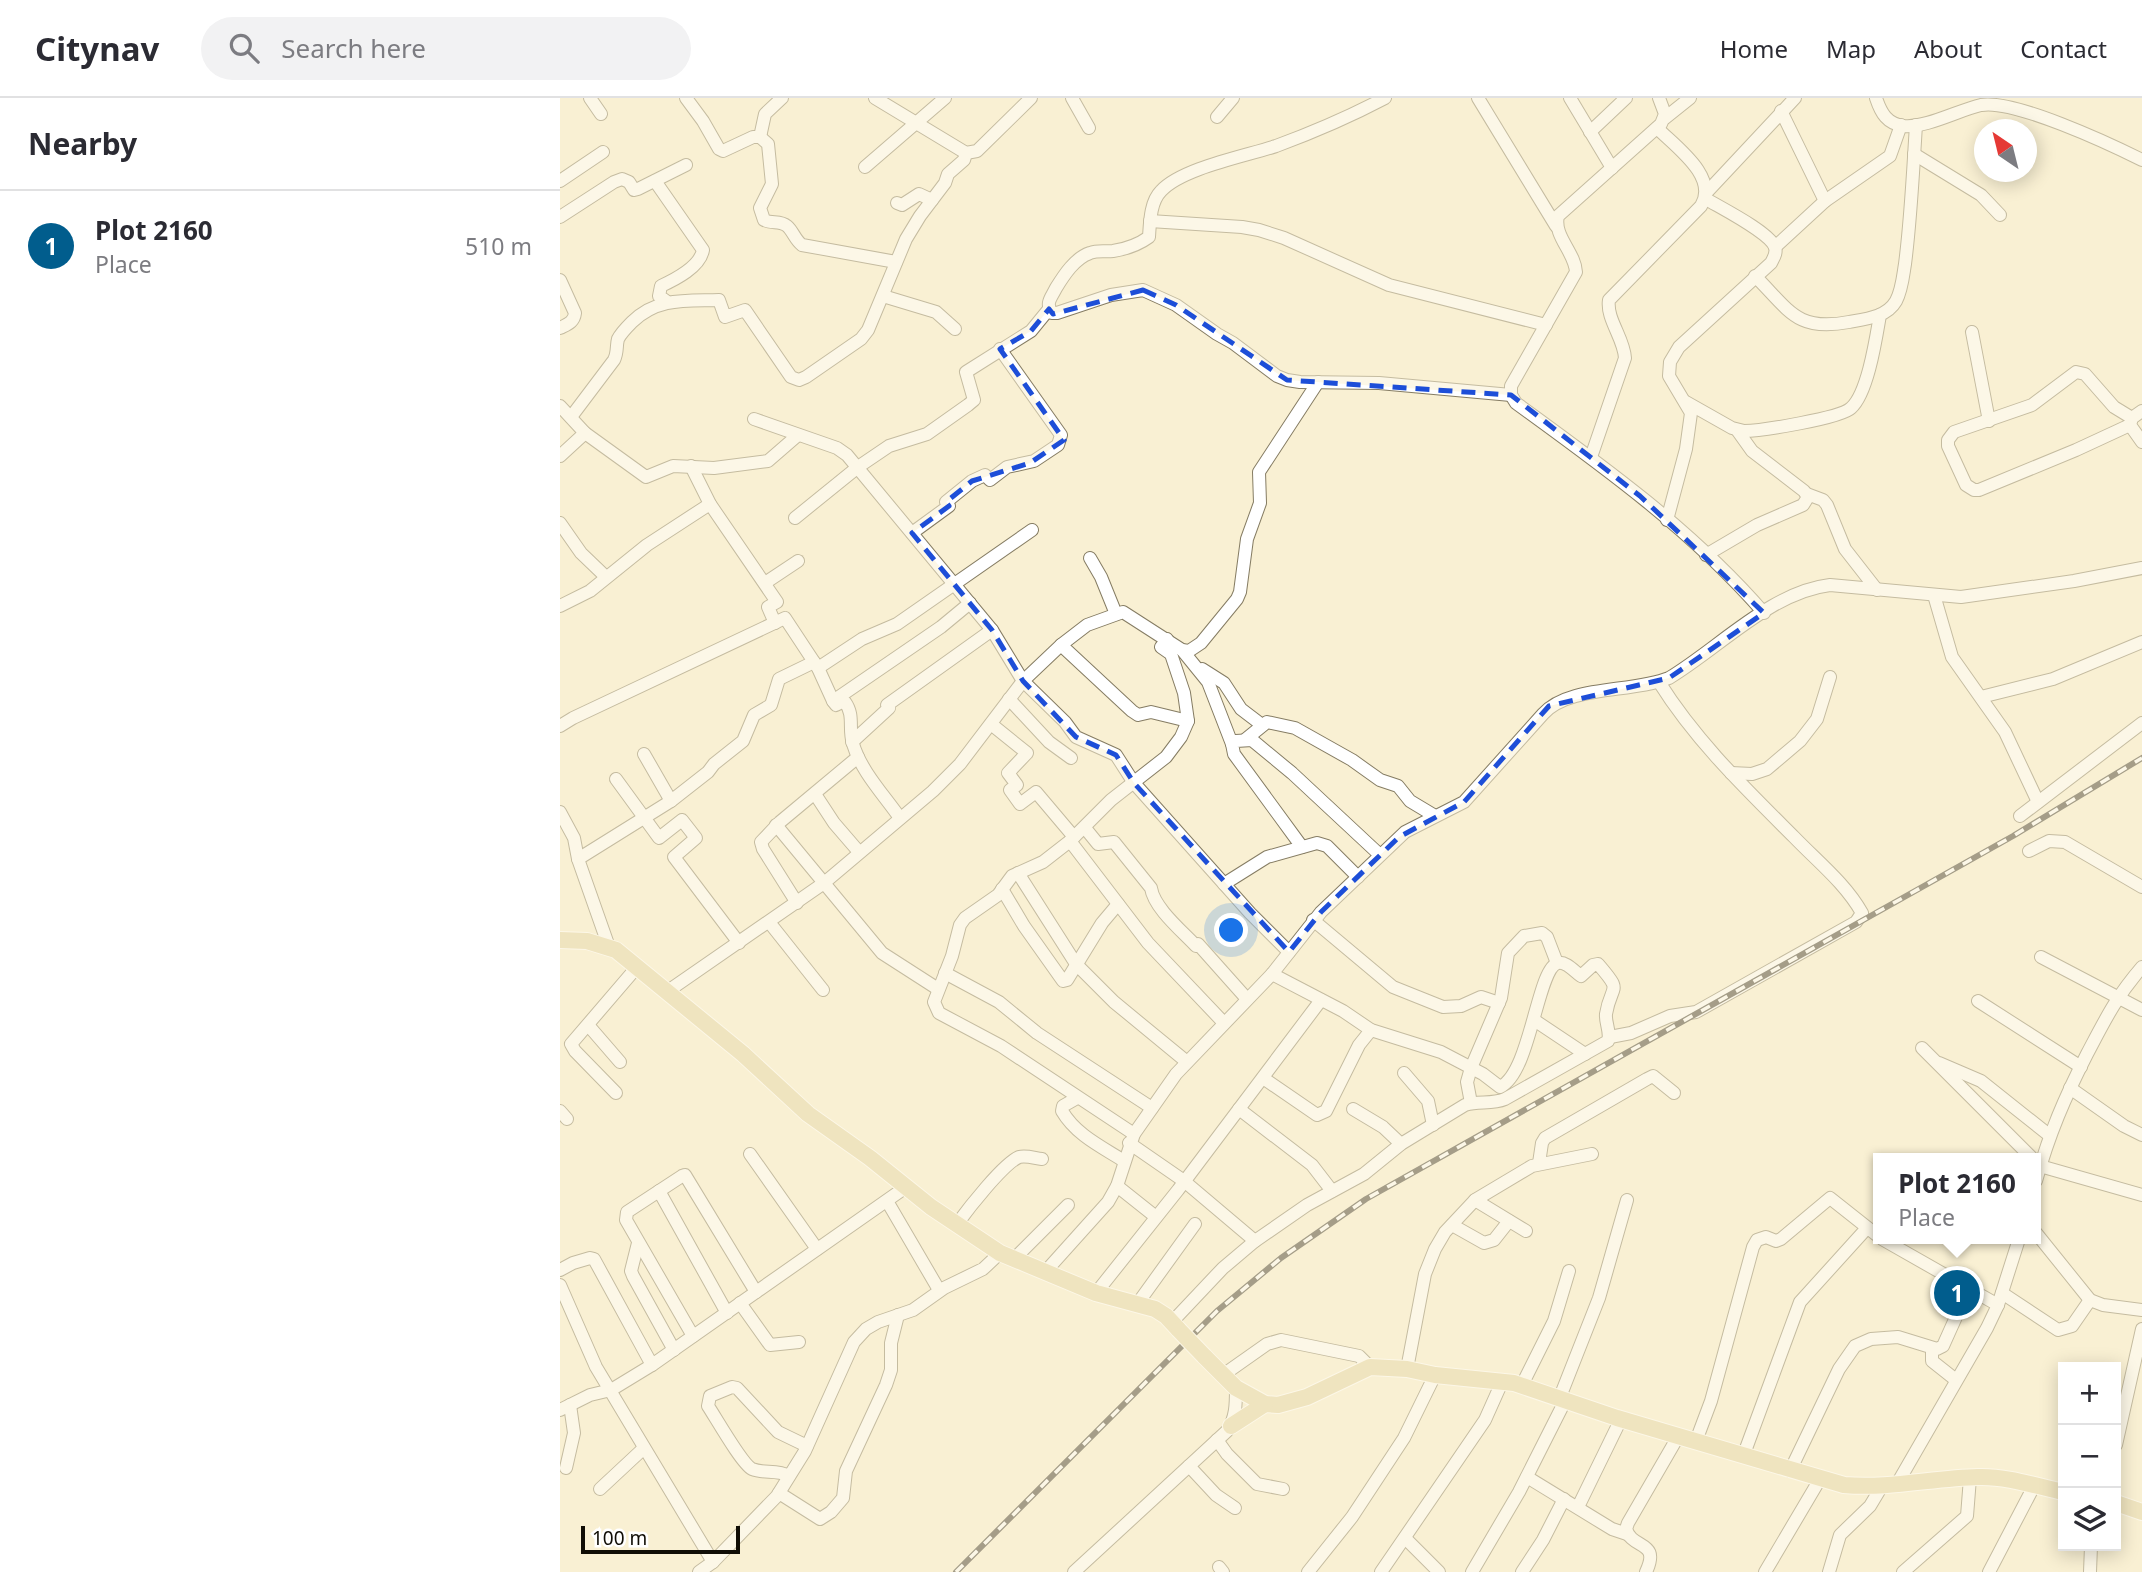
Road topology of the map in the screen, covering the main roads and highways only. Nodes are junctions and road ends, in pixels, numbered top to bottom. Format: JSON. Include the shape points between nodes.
{"nodes":[{"id":1,"x":560,"y":940,"type":"edge"},
{"id":2,"x":1265,"y":1404,"type":"junction"},
{"id":3,"x":1231,"y":1426,"type":"road end"},
{"id":4,"x":2058,"y":1491,"type":"edge"},
{"id":5,"x":2121,"y":1505,"type":"edge"},
{"id":6,"x":2142,"y":1512,"type":"edge"}],
"edges":[{"from":1,"to":2,"type":"main road","bridge":true,"via":[[609,947],[668,991],[808,1114],[930,1207],[1007,1256],[1096,1293],[1155,1309],[1236,1388]]},
{"from":2,"to":3,"type":"main road"},
{"from":2,"to":4,"type":"main road","via":[[1307,1397],[1370,1367],[1407,1369],[1522,1385],[1844,1486],[1970,1478]]},
{"from":5,"to":6,"type":"main road"}]}
